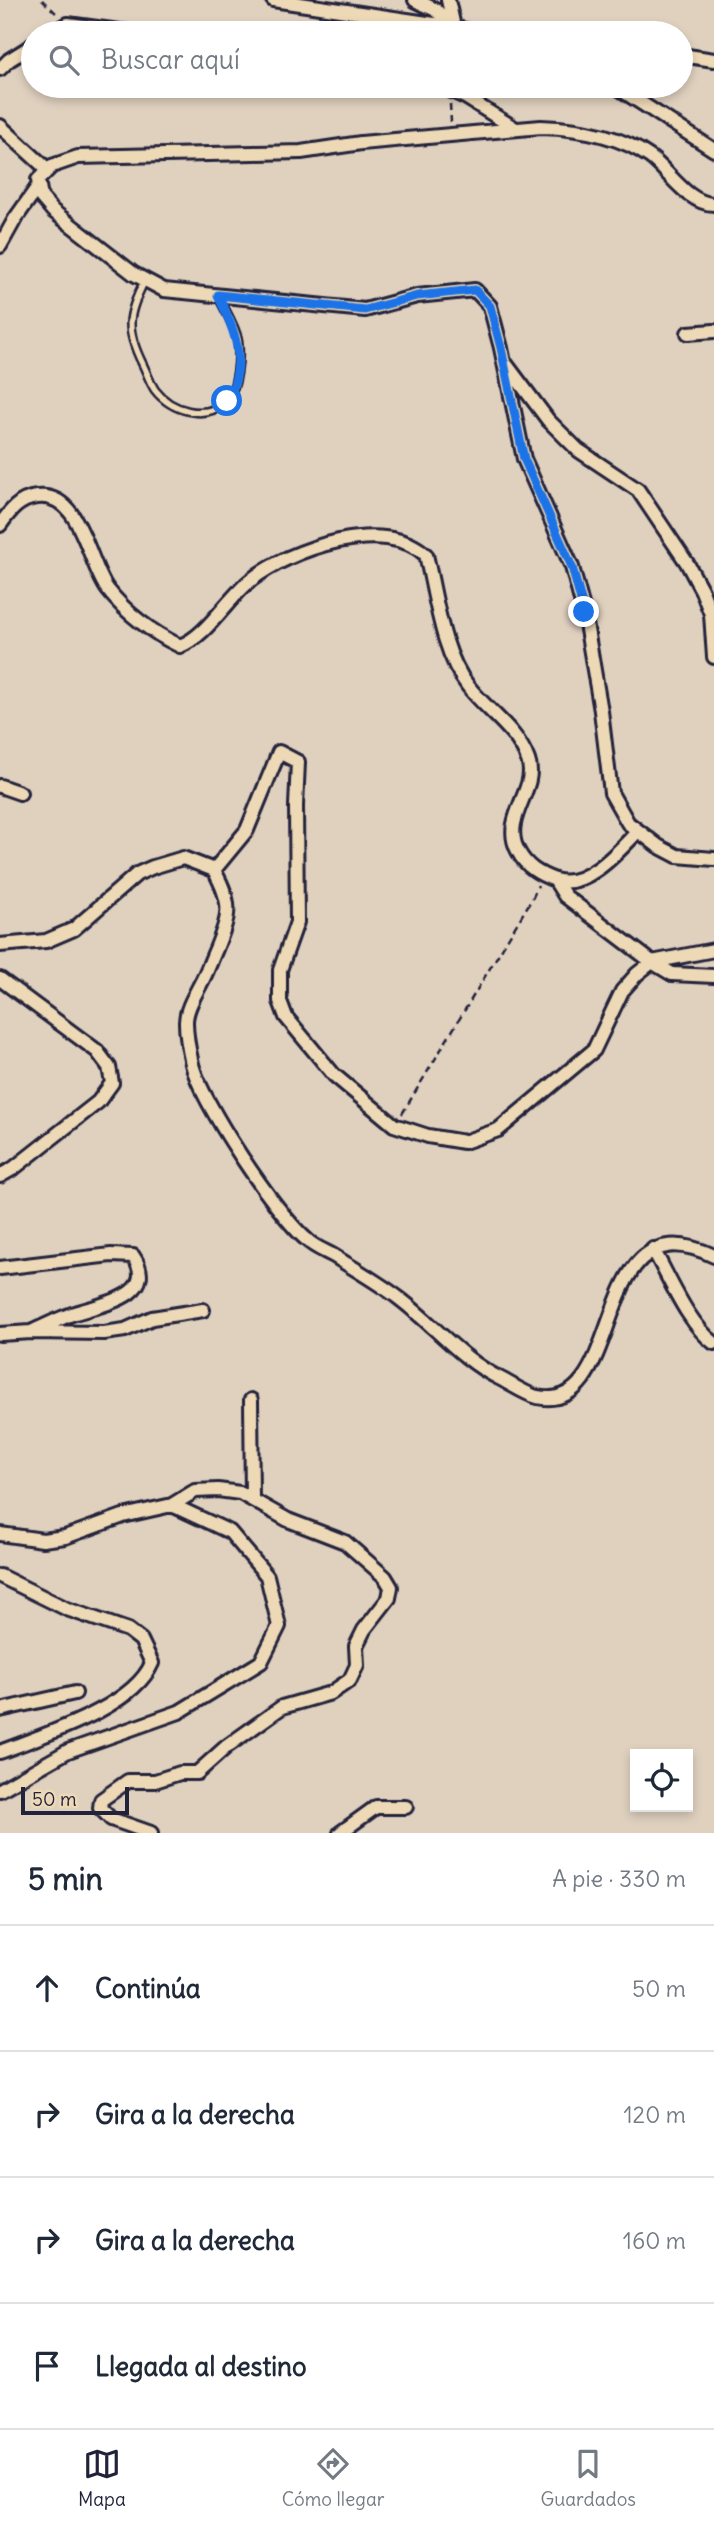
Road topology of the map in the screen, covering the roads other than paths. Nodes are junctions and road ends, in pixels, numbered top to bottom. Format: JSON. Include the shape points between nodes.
{"nodes":[{"id":1,"x":273,"y":0,"type":"edge"},
{"id":2,"x":415,"y":0,"type":"edge"},
{"id":3,"x":448,"y":0,"type":"edge"},
{"id":4,"x":414,"y":21,"type":"edge"},
{"id":5,"x":448,"y":21,"type":"edge"},
{"id":6,"x":453,"y":21,"type":"edge"},
{"id":7,"x":21,"y":52,"type":"edge"},
{"id":8,"x":693,"y":57,"type":"edge"},
{"id":9,"x":714,"y":60,"type":"edge"},
{"id":10,"x":0,"y":69,"type":"edge"},
{"id":11,"x":462,"y":98,"type":"edge"},
{"id":12,"x":634,"y":98,"type":"edge"},
{"id":13,"x":0,"y":126,"type":"edge"},
{"id":14,"x":516,"y":129,"type":"junction"},
{"id":15,"x":714,"y":150,"type":"edge"},
{"id":16,"x":48,"y":170,"type":"junction"},
{"id":17,"x":39,"y":185,"type":"junction"},
{"id":18,"x":714,"y":204,"type":"edge"},
{"id":19,"x":0,"y":246,"type":"edge"},
{"id":20,"x":145,"y":280,"type":"junction"},
{"id":21,"x":218,"y":295,"type":"junction"},
{"id":22,"x":714,"y":331,"type":"edge"},
{"id":23,"x":688,"y":333,"type":"dead end"},
{"id":24,"x":504,"y":361,"type":"junction"},
{"id":25,"x":0,"y":525,"type":"edge"},
{"id":26,"x":714,"y":657,"type":"edge"},
{"id":27,"x":0,"y":786,"type":"edge"},
{"id":28,"x":20,"y":793,"type":"dead end"},
{"id":29,"x":638,"y":832,"type":"junction"},
{"id":30,"x":714,"y":859,"type":"edge"},
{"id":31,"x":214,"y":870,"type":"junction"},
{"id":32,"x":555,"y":880,"type":"junction"},
{"id":33,"x":0,"y":945,"type":"edge"},
{"id":34,"x":714,"y":950,"type":"edge"},
{"id":35,"x":652,"y":962,"type":"junction"},
{"id":36,"x":714,"y":976,"type":"edge"},
{"id":37,"x":0,"y":979,"type":"edge"},
{"id":38,"x":0,"y":1176,"type":"edge"},
{"id":39,"x":653,"y":1249,"type":"junction"},
{"id":40,"x":714,"y":1256,"type":"edge"},
{"id":41,"x":0,"y":1268,"type":"edge"},
{"id":42,"x":203,"y":1310,"type":"dead end"},
{"id":43,"x":32,"y":1332,"type":"junction"},
{"id":44,"x":0,"y":1334,"type":"edge"},
{"id":45,"x":714,"y":1343,"type":"edge"},
{"id":46,"x":251,"y":1400,"type":"dead end"},
{"id":47,"x":252,"y":1499,"type":"junction"},
{"id":48,"x":172,"y":1505,"type":"junction"},
{"id":49,"x":0,"y":1534,"type":"edge"},
{"id":50,"x":0,"y":1576,"type":"edge"},
{"id":51,"x":75,"y":1693,"type":"dead end"},
{"id":52,"x":0,"y":1710,"type":"edge"},
{"id":53,"x":0,"y":1752,"type":"edge"},
{"id":54,"x":0,"y":1790,"type":"edge"},
{"id":55,"x":406,"y":1807,"type":"dead end"},
{"id":56,"x":151,"y":1833,"type":"edge"},
{"id":57,"x":340,"y":1833,"type":"edge"}],
"edges":[{"from":1,"to":4,"type":"street"},
{"from":2,"to":5,"type":"street"},
{"from":3,"to":6,"type":"street"},
{"from":7,"to":10,"type":"street"},
{"from":8,"to":9,"type":"street"},
{"from":11,"to":14,"type":"street"},
{"from":12,"to":15,"type":"street"},
{"from":13,"to":16,"type":"street"},
{"from":14,"to":16,"type":"street","via":[[301,152],[78,157]]},
{"from":14,"to":18,"type":"street","via":[[570,128],[618,141],[649,156],[691,195]]},
{"from":16,"to":17,"type":"street"},
{"from":17,"to":19,"type":"street"},
{"from":17,"to":20,"type":"street","via":[[41,197],[53,211]]},
{"from":20,"to":21,"type":"street","via":[[164,290]]},
{"from":20,"to":21,"type":"lane","via":[[131,306],[129,326],[140,359],[155,390],[173,406],[196,413],[227,401],[236,383],[237,339]]},
{"from":21,"to":24,"type":"street","via":[[365,310],[417,296],[475,290],[490,306]]},
{"from":22,"to":23,"type":"street"},
{"from":24,"to":26,"type":"street","via":[[548,420],[578,450],[638,490],[702,591],[711,614]]},
{"from":24,"to":29,"type":"street","via":[[524,459],[572,567],[584,612],[611,793],[628,824]]},
{"from":25,"to":32,"type":"street","via":[[12,508],[26,499],[53,498],[72,512],[107,589],[154,633],[180,646],[193,641],[252,579],[301,551],[372,536],[417,546],[426,555],[451,658],[467,685],[515,737],[529,761],[530,775],[513,825],[515,846],[524,862]]},
{"from":27,"to":28,"type":"street"},
{"from":29,"to":30,"type":"street","via":[[677,856]]},
{"from":29,"to":32,"type":"street","via":[[588,876]]},
{"from":31,"to":33,"type":"street","via":[[183,858],[153,867],[137,874],[74,929],[46,941]]},
{"from":31,"to":35,"type":"street","via":[[247,830],[279,752],[298,762],[297,922],[280,970],[280,1001],[286,1017],[334,1075],[394,1125],[428,1136],[464,1142],[498,1130],[594,1049],[622,991]]},
{"from":31,"to":39,"type":"street","via":[[224,888],[229,918],[186,1020],[192,1065],[206,1100],[257,1178],[308,1242],[402,1300],[490,1374],[537,1397],[555,1397],[571,1390],[586,1374],[623,1283]]},
{"from":32,"to":35,"type":"street","via":[[565,896]]},
{"from":34,"to":35,"type":"street"},
{"from":35,"to":36,"type":"street","via":[[672,974]]},
{"from":37,"to":38,"type":"street","via":[[97,1051],[109,1067],[112,1083],[98,1102]]},
{"from":39,"to":40,"type":"street","via":[[674,1246]]},
{"from":39,"to":45,"type":"street","via":[[688,1312]]},
{"from":41,"to":43,"type":"street","via":[[111,1255],[133,1256],[139,1265],[140,1280],[133,1290]]},
{"from":42,"to":43,"type":"street","via":[[152,1318],[104,1333]]},
{"from":43,"to":44,"type":"street"},
{"from":46,"to":47,"type":"street"},
{"from":47,"to":48,"type":"street","via":[[240,1493],[195,1491]]},
{"from":47,"to":56,"type":"street","via":[[288,1520],[345,1542],[385,1577],[391,1587],[389,1598],[364,1630],[356,1646],[356,1665],[341,1688],[282,1707],[197,1773],[128,1781],[101,1800],[100,1808],[111,1819]]},
{"from":48,"to":49,"type":"street","via":[[43,1541]]},
{"from":48,"to":54,"type":"street","via":[[230,1532],[267,1576],[278,1626],[261,1662],[179,1712],[68,1751]]},
{"from":50,"to":53,"type":"street","via":[[67,1609],[128,1630],[141,1640],[152,1663],[147,1675],[129,1691],[83,1720]]},
{"from":51,"to":52,"type":"street"},
{"from":55,"to":57,"type":"street","via":[[376,1807]]}]}
